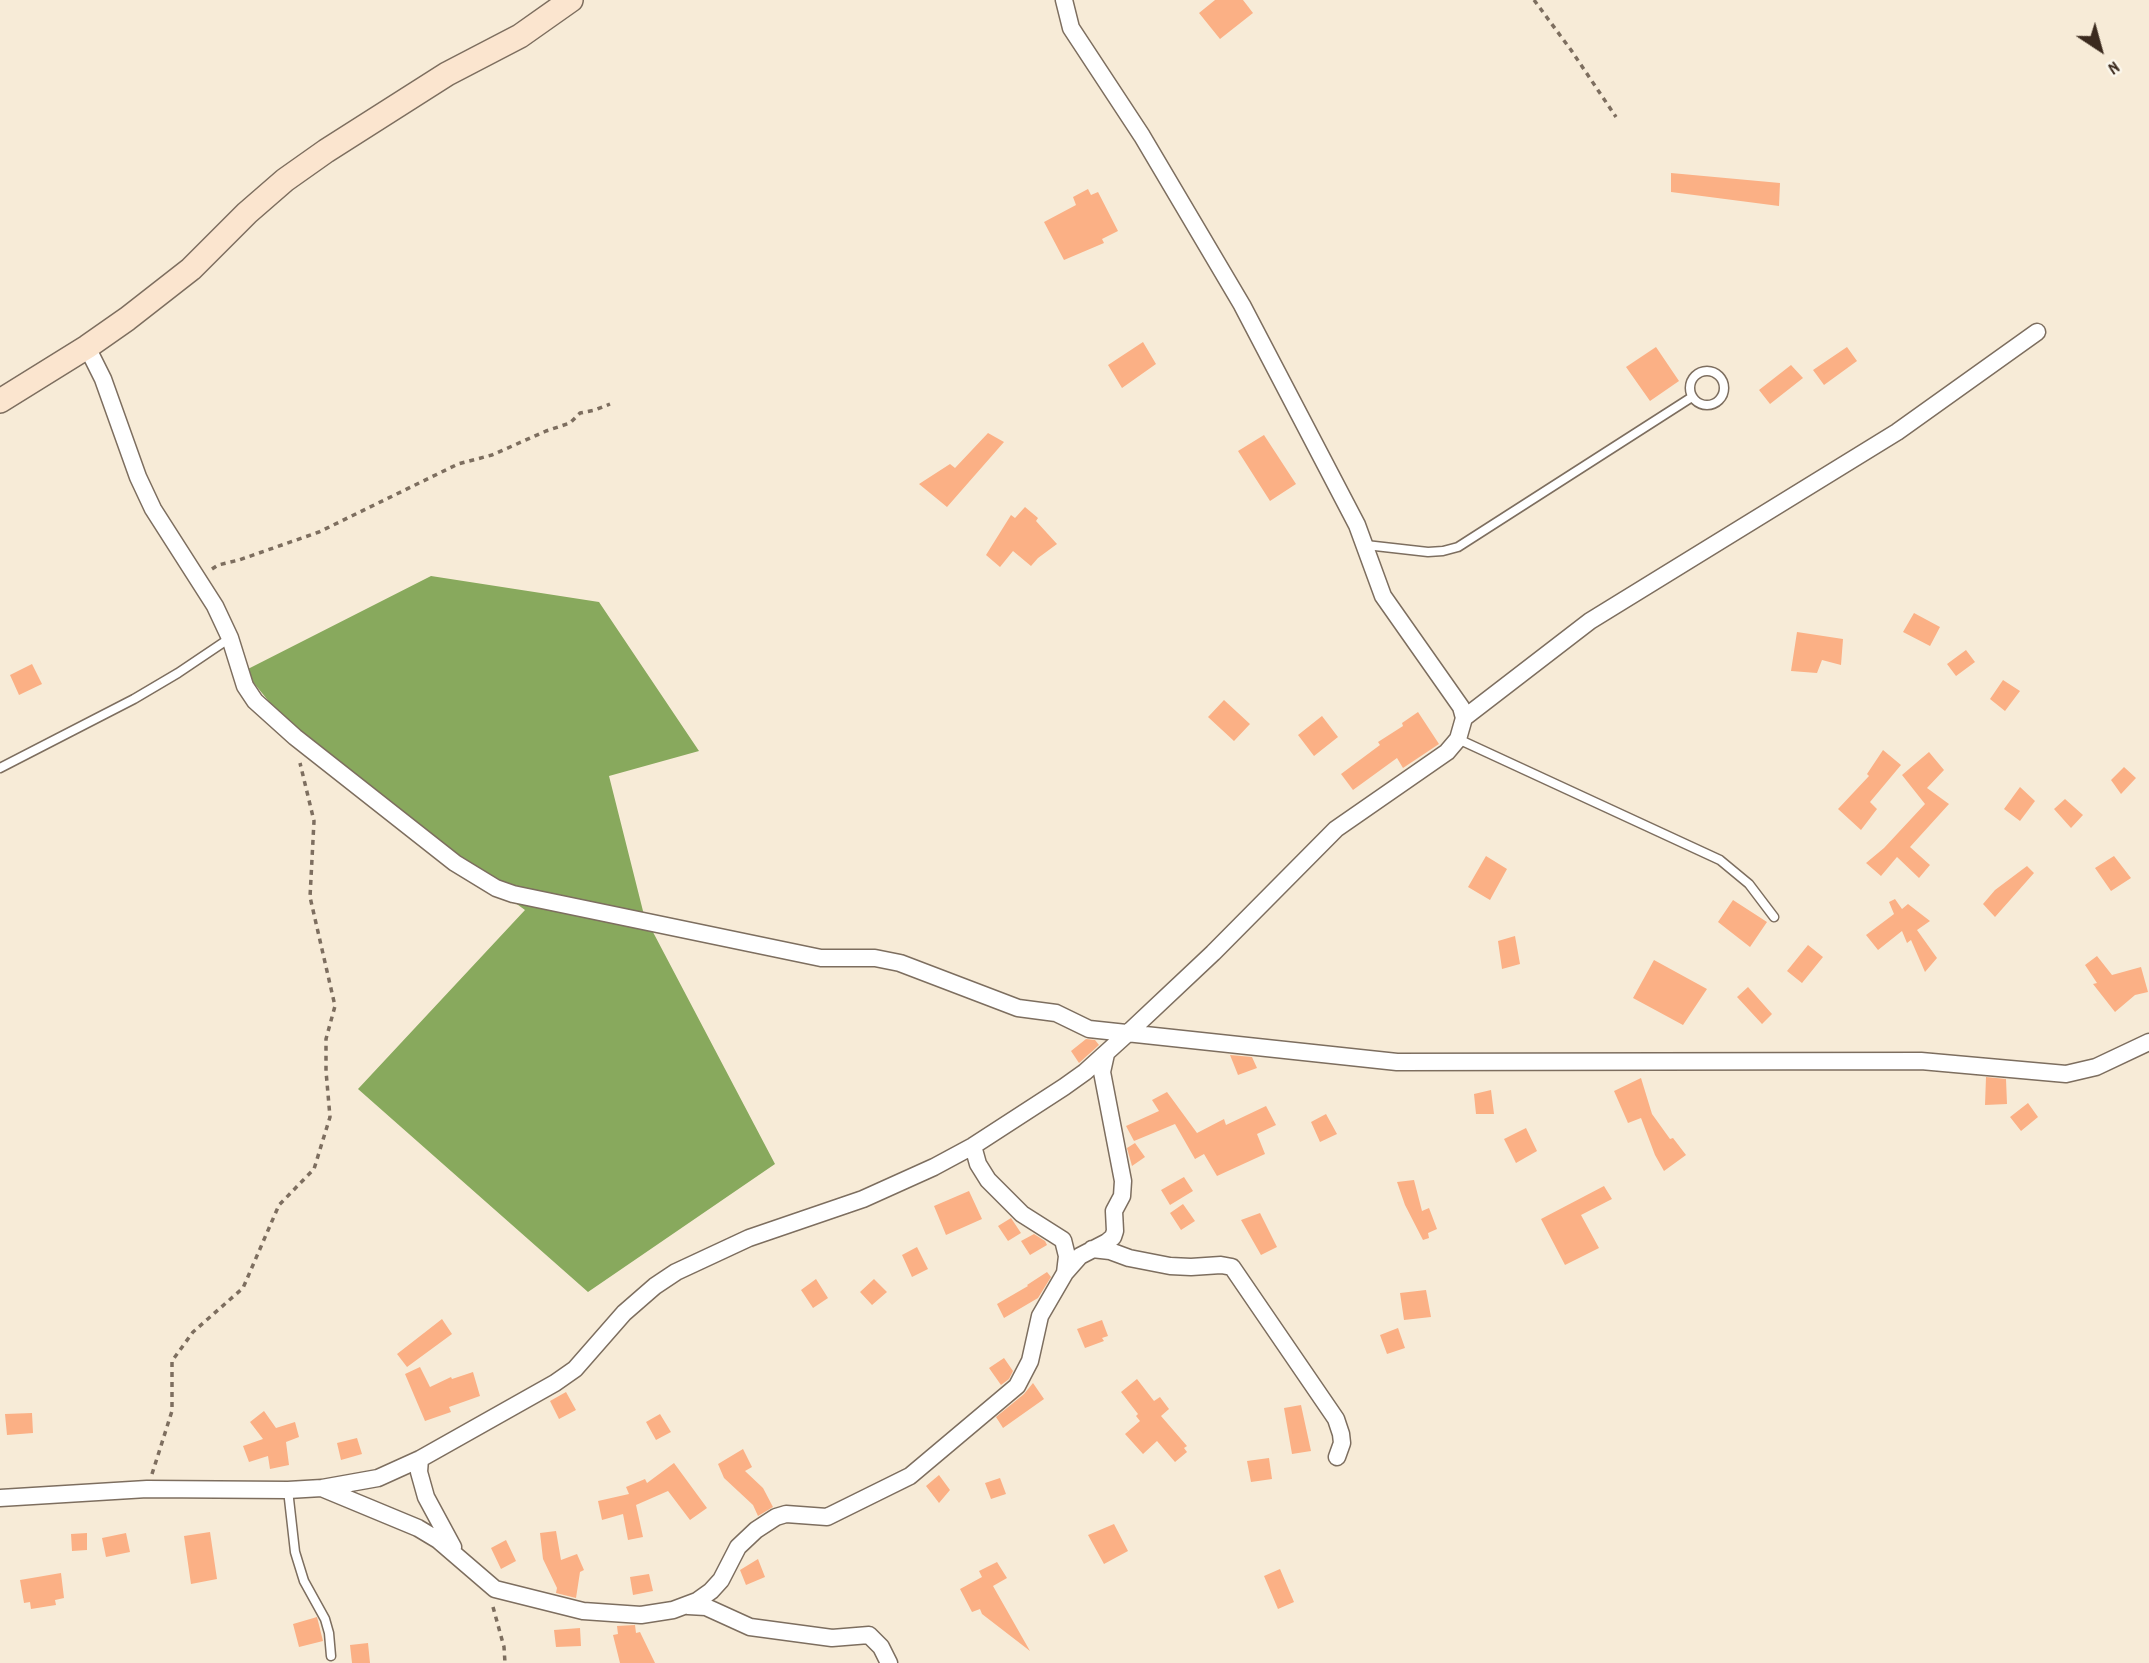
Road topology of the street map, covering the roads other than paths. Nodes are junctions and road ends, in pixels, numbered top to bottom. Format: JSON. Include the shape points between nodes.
{"nodes":[{"id":1,"x":571,"y":0,"type":"edge"},
{"id":2,"x":1064,"y":0,"type":"edge"},
{"id":3,"x":2037,"y":332,"type":"dead end"},
{"id":4,"x":87,"y":347,"type":"junction"},
{"id":5,"x":1692,"y":397,"type":"junction"},
{"id":6,"x":0,"y":401,"type":"edge"},
{"id":7,"x":1366,"y":545,"type":"junction"},
{"id":8,"x":230,"y":638,"type":"junction"},
{"id":9,"x":1464,"y":718,"type":"junction"},
{"id":10,"x":1458,"y":739,"type":"junction"},
{"id":11,"x":0,"y":768,"type":"edge"},
{"id":12,"x":1774,"y":917,"type":"dead end"},
{"id":13,"x":1128,"y":1033,"type":"junction"},
{"id":14,"x":2149,"y":1042,"type":"edge"},
{"id":15,"x":1106,"y":1054,"type":"junction"},
{"id":16,"x":973,"y":1146,"type":"junction"},
{"id":17,"x":1090,"y":1250,"type":"junction"},
{"id":18,"x":1065,"y":1273,"type":"junction"},
{"id":19,"x":1337,"y":1457,"type":"dead end"},
{"id":20,"x":420,"y":1459,"type":"junction"},
{"id":21,"x":322,"y":1488,"type":"junction"},
{"id":22,"x":288,"y":1490,"type":"junction"},
{"id":23,"x":0,"y":1498,"type":"edge"},
{"id":24,"x":459,"y":1557,"type":"junction"},
{"id":25,"x":685,"y":1606,"type":"junction"},
{"id":26,"x":331,"y":1656,"type":"dead end"},
{"id":27,"x":889,"y":1663,"type":"edge"}],
"edges":[{"from":1,"to":4,"type":"street","via":[[285,180],[191,269]]},
{"from":2,"to":7,"type":"street","via":[[1071,28],[1142,136],[1242,306]]},
{"from":3,"to":9,"type":"street","via":[[1897,432],[1590,621]]},
{"from":4,"to":6,"type":"street"},
{"from":4,"to":8,"type":"street","via":[[153,509],[199,579]]},
{"from":5,"to":5,"type":"lane","via":[[1690,384],[1697,373],[1710,371],[1721,378],[1724,391],[1716,402],[1703,405]]},
{"from":5,"to":7,"type":"lane","via":[[1458,547],[1428,552]]},
{"from":7,"to":9,"type":"street","via":[[1383,596],[1456,697]]},
{"from":8,"to":11,"type":"lane","via":[[134,699]]},
{"from":8,"to":13,"type":"street","via":[[245,686],[255,701],[455,863],[496,888],[821,958],[863,957],[900,963],[1018,1008],[1056,1013],[1089,1029]]},
{"from":9,"to":10,"type":"street"},
{"from":10,"to":12,"type":"lane","via":[[1720,860],[1749,884]]},
{"from":10,"to":13,"type":"street","via":[[1447,752],[1336,829]]},
{"from":13,"to":14,"type":"street","via":[[1397,1062],[1921,1061],[2066,1074],[2096,1068]]},
{"from":13,"to":15,"type":"street"},
{"from":15,"to":16,"type":"street"},
{"from":15,"to":17,"type":"street","via":[[1102,1072],[1123,1190],[1114,1211],[1113,1237]]},
{"from":16,"to":18,"type":"street","via":[[988,1180],[1022,1214],[1063,1240],[1068,1256]]},
{"from":16,"to":20,"type":"street","via":[[863,1199],[748,1238],[676,1272],[624,1313],[575,1369]]},
{"from":17,"to":18,"type":"street"},
{"from":17,"to":19,"type":"street","via":[[1170,1266],[1232,1267],[1336,1419],[1342,1443]]},
{"from":18,"to":25,"type":"street","via":[[1040,1316],[1024,1374],[1007,1396],[910,1476],[827,1517],[776,1517],[738,1547],[722,1580],[711,1591]]},
{"from":20,"to":21,"type":"street","via":[[378,1478]]},
{"from":20,"to":24,"type":"street","via":[[426,1497]]},
{"from":21,"to":22,"type":"street"},
{"from":21,"to":24,"type":"street","via":[[418,1528]]},
{"from":22,"to":23,"type":"street","via":[[147,1489]]},
{"from":22,"to":26,"type":"lane","via":[[295,1552],[304,1581],[325,1619]]},
{"from":24,"to":25,"type":"street","via":[[495,1589],[583,1611],[642,1615]]},
{"from":25,"to":27,"type":"street","via":[[706,1607],[750,1627],[822,1637],[869,1635]]}]}
